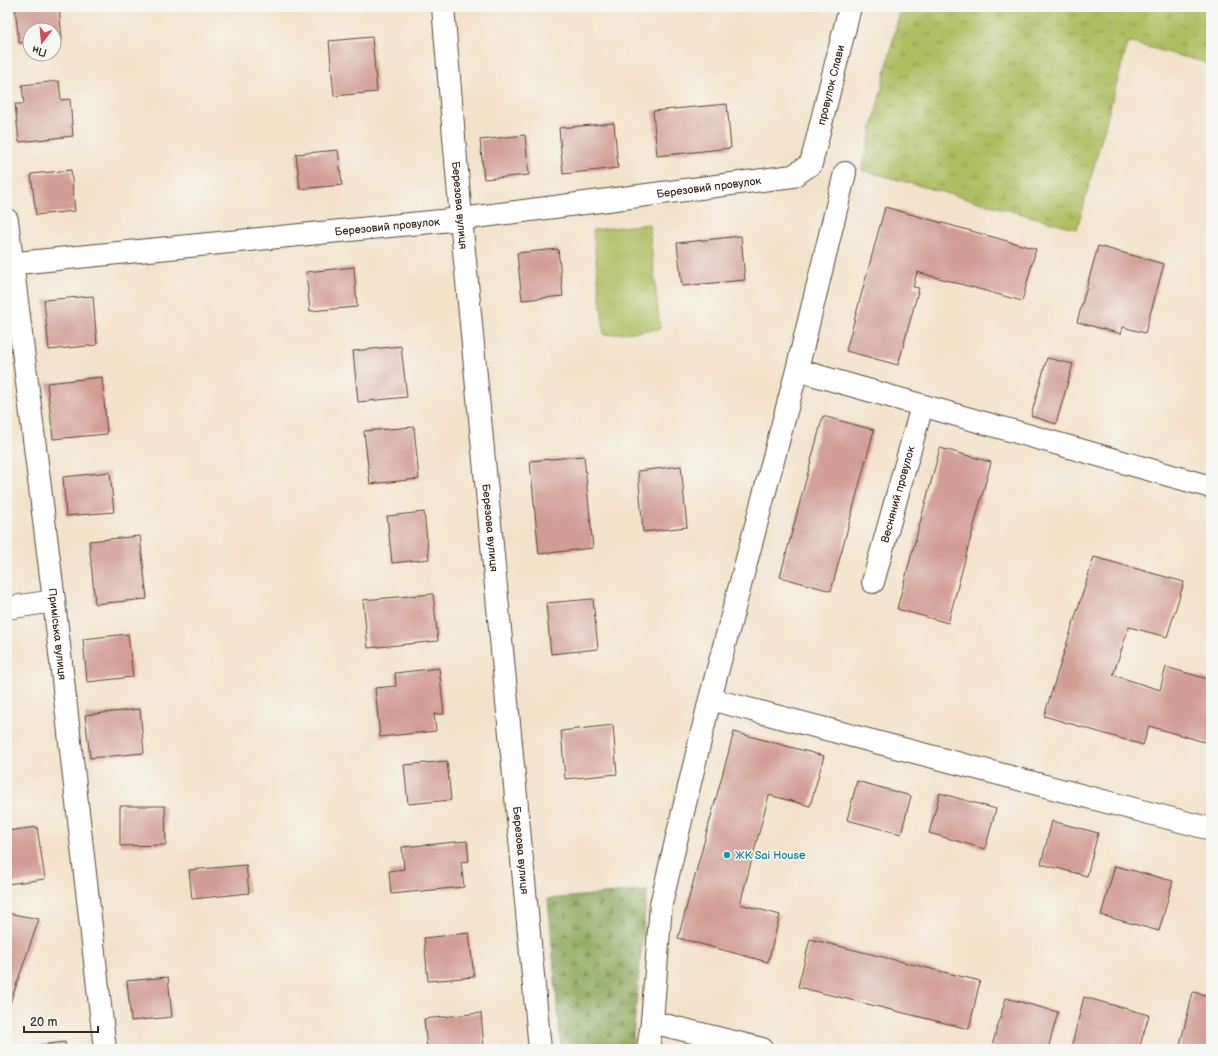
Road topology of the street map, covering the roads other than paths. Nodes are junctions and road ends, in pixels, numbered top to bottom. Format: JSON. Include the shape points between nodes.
{"nodes":[{"id":1,"x":443,"y":7,"type":"edge"},
{"id":2,"x":850,"y":7,"type":"edge"},
{"id":3,"x":811,"y":164,"type":"joint"},
{"id":4,"x":845,"y":173,"type":"dead end"},
{"id":5,"x":461,"y":219,"type":"junction"},
{"id":6,"x":7,"y":220,"type":"edge"},
{"id":7,"x":10,"y":264,"type":"edge"},
{"id":8,"x":797,"y":370,"type":"junction"},
{"id":9,"x":922,"y":406,"type":"junction"},
{"id":10,"x":1211,"y":488,"type":"edge"},
{"id":11,"x":873,"y":582,"type":"dead end"},
{"id":12,"x":54,"y":601,"type":"junction"},
{"id":13,"x":7,"y":608,"type":"edge"},
{"id":14,"x":710,"y":699,"type":"junction"},
{"id":15,"x":1211,"y":829,"type":"edge"},
{"id":16,"x":652,"y":1022,"type":"junction"},
{"id":17,"x":105,"y":1049,"type":"edge"},
{"id":18,"x":540,"y":1049,"type":"edge"},
{"id":19,"x":648,"y":1049,"type":"edge"},
{"id":20,"x":762,"y":1049,"type":"edge"}],
"edges":[{"from":1,"to":5,"type":"street","name":"Березова вулиця"},
{"from":2,"to":3,"type":"street","name":"провулок Слави"},
{"from":3,"to":5,"type":"street","name":"Березовий провулок","via":[[793,176]]},
{"from":4,"to":8,"type":"street"},
{"from":5,"to":7,"type":"street","name":"Березовий провулок"},
{"from":5,"to":18,"type":"street","name":"Березова вулиця"},
{"from":6,"to":7,"type":"street","name":"Приміська вулиця"},
{"from":7,"to":12,"type":"street","name":"Приміська вулиця"},
{"from":8,"to":9,"type":"street"},
{"from":8,"to":14,"type":"street"},
{"from":9,"to":10,"type":"street"},
{"from":9,"to":11,"type":"street","name":"Весняний провулок"},
{"from":12,"to":13,"type":"street"},
{"from":12,"to":17,"type":"street","name":"Приміська вулиця"},
{"from":14,"to":15,"type":"street"},
{"from":14,"to":16,"type":"street","via":[[661,904]]},
{"from":16,"to":19,"type":"street"},
{"from":16,"to":20,"type":"street"}]}
